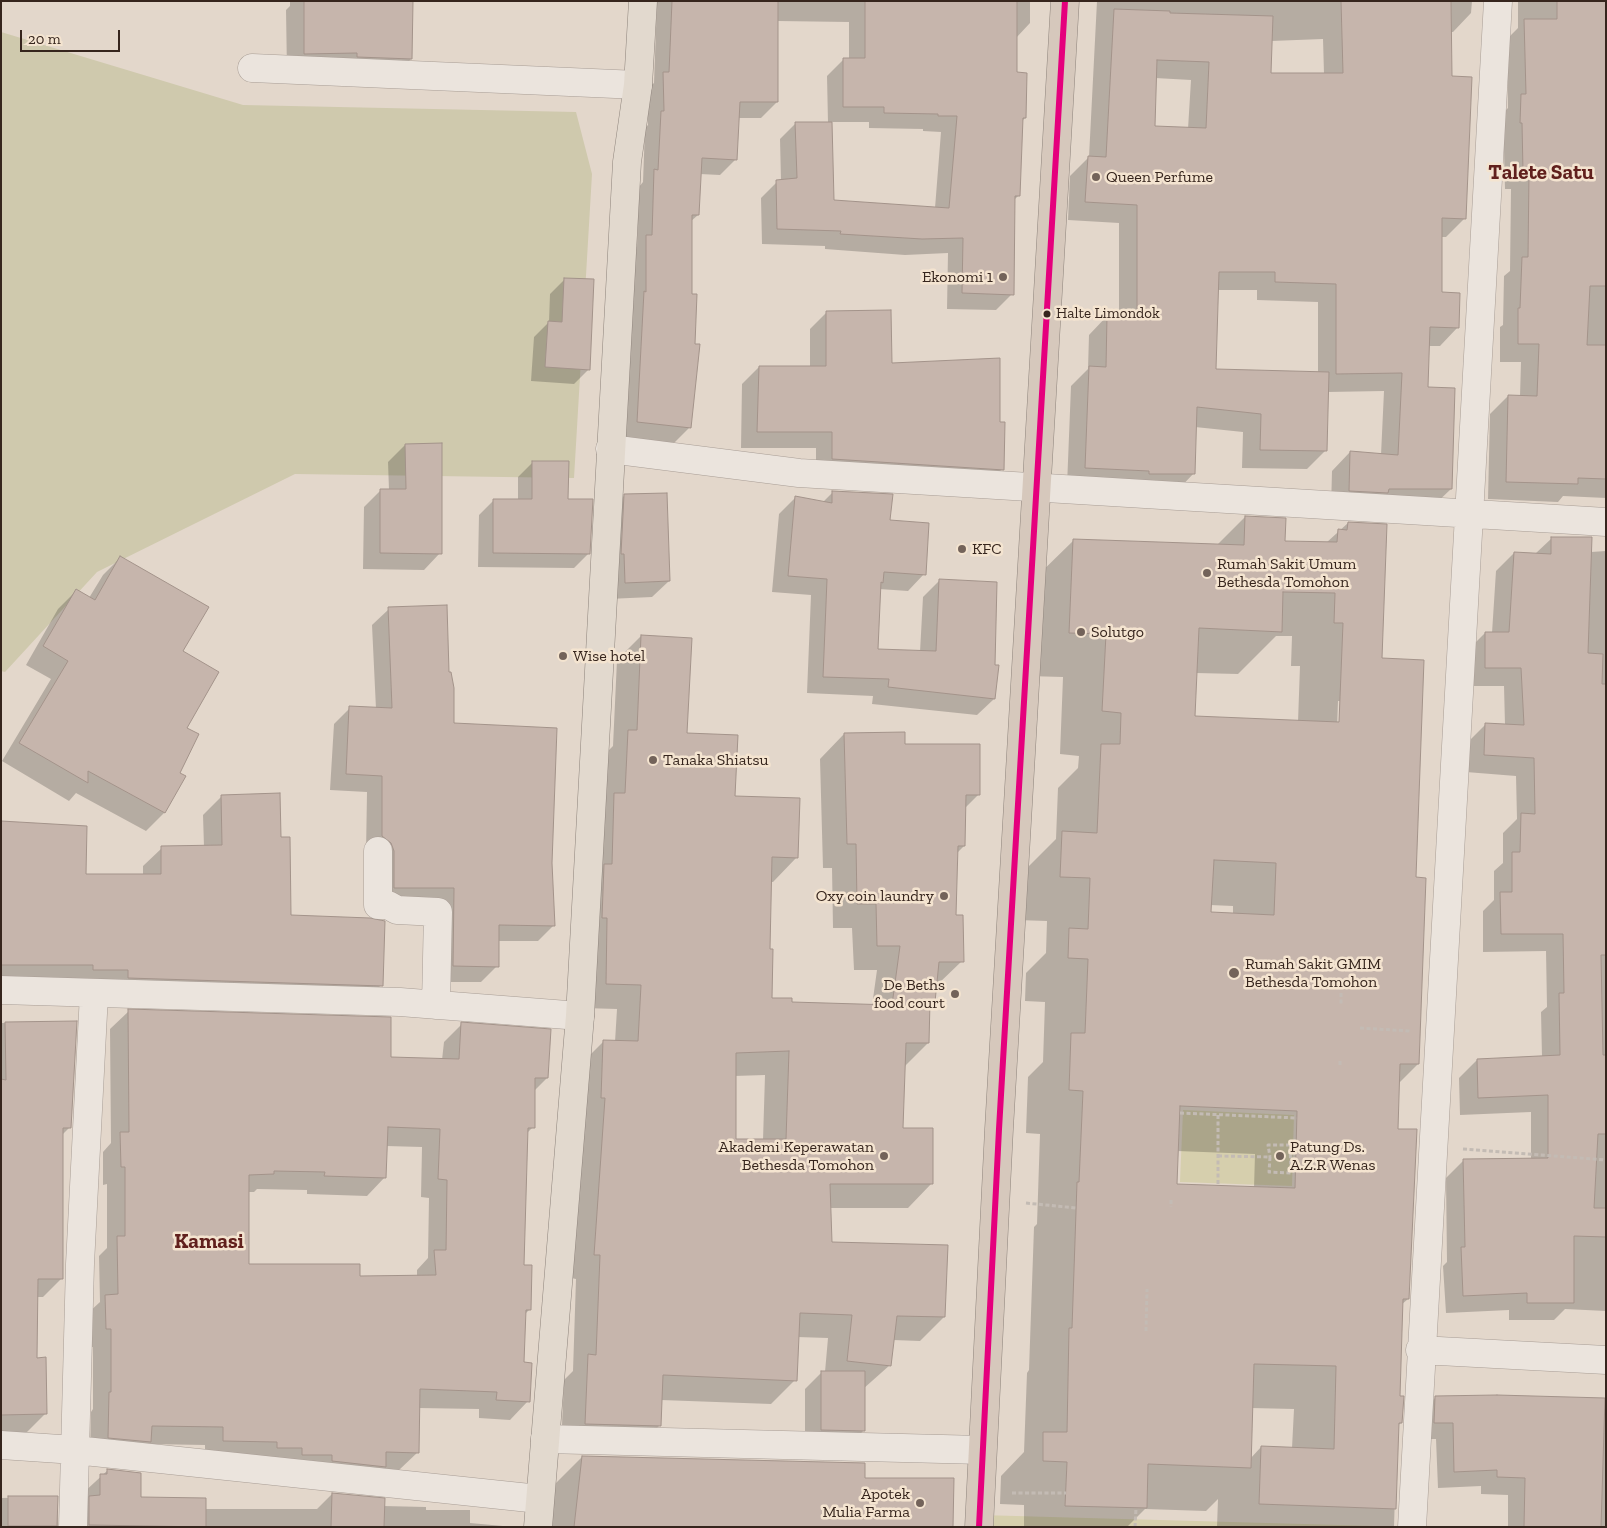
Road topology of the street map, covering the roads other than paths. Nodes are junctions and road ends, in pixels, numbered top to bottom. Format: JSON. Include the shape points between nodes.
{"nodes":[{"id":1,"x":643,"y":1,"type":"edge"},
{"id":2,"x":1065,"y":1,"type":"edge"},
{"id":3,"x":1498,"y":1,"type":"edge"},
{"id":4,"x":252,"y":68,"type":"dead end"},
{"id":5,"x":638,"y":85,"type":"junction"},
{"id":6,"x":610,"y":449,"type":"junction"},
{"id":7,"x":1038,"y":488,"type":"junction"},
{"id":8,"x":1470,"y":512,"type":"junction"},
{"id":9,"x":1606,"y":522,"type":"edge"},
{"id":10,"x":378,"y":851,"type":"dead end"},
{"id":11,"x":1,"y":990,"type":"edge"},
{"id":12,"x":94,"y":994,"type":"junction"},
{"id":13,"x":436,"y":1005,"type":"junction"},
{"id":14,"x":580,"y":1016,"type":"junction"},
{"id":15,"x":1420,"y":1350,"type":"junction"},
{"id":16,"x":1606,"y":1360,"type":"edge"},
{"id":17,"x":544,"y":1439,"type":"junction"},
{"id":18,"x":1,"y":1445,"type":"edge"},
{"id":19,"x":75,"y":1450,"type":"junction"},
{"id":20,"x":982,"y":1450,"type":"junction"},
{"id":21,"x":539,"y":1499,"type":"junction"},
{"id":22,"x":73,"y":1527,"type":"edge"},
{"id":23,"x":538,"y":1527,"type":"edge"},
{"id":24,"x":979,"y":1527,"type":"edge"},
{"id":25,"x":1412,"y":1527,"type":"edge"}],
"edges":[{"from":1,"to":5,"type":"main road"},
{"from":2,"to":7,"type":"highway"},
{"from":3,"to":8,"type":"street"},
{"from":4,"to":5,"type":"street"},
{"from":5,"to":6,"type":"main road","via":[[627,162]]},
{"from":6,"to":7,"type":"street","via":[[800,473]]},
{"from":6,"to":14,"type":"main road"},
{"from":7,"to":8,"type":"street"},
{"from":7,"to":20,"type":"highway"},
{"from":8,"to":9,"type":"street"},
{"from":8,"to":15,"type":"street"},
{"from":10,"to":13,"type":"street","via":[[378,905],[388,905],[397,910],[438,912]]},
{"from":11,"to":12,"type":"street"},
{"from":12,"to":13,"type":"street"},
{"from":12,"to":19,"type":"street","via":[[80,1264]]},
{"from":13,"to":14,"type":"street"},
{"from":14,"to":17,"type":"main road"},
{"from":15,"to":16,"type":"street"},
{"from":15,"to":25,"type":"street"},
{"from":17,"to":20,"type":"street"},
{"from":17,"to":21,"type":"main road"},
{"from":18,"to":19,"type":"street"},
{"from":19,"to":21,"type":"street"},
{"from":19,"to":22,"type":"street"},
{"from":20,"to":24,"type":"highway"},
{"from":21,"to":23,"type":"main road"}]}
